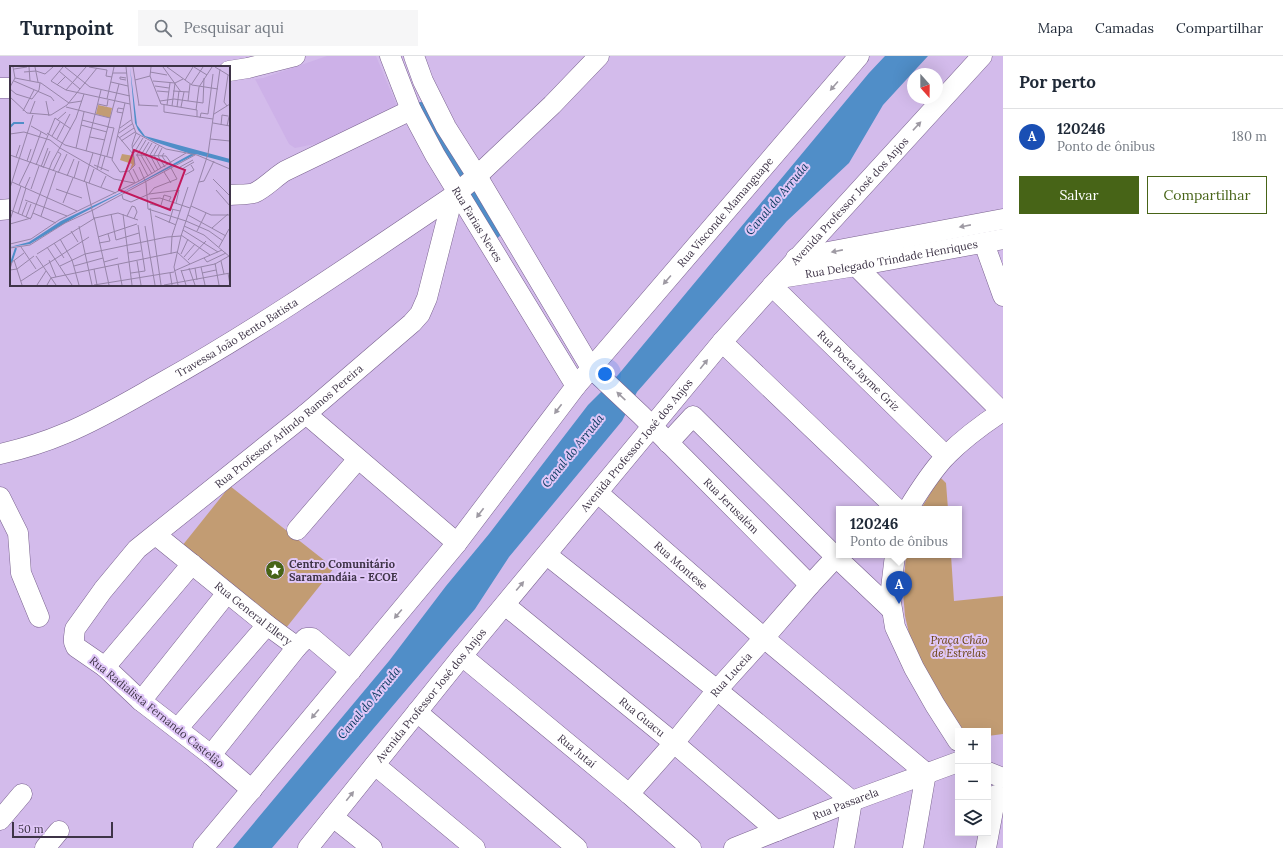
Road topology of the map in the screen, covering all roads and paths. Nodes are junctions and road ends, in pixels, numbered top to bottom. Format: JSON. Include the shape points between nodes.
{"nodes":[{"id":1,"x":295,"y":56,"type":"edge"},
{"id":2,"x":390,"y":56,"type":"edge"},
{"id":3,"x":414,"y":56,"type":"edge"},
{"id":4,"x":599,"y":56,"type":"edge"},
{"id":5,"x":860,"y":56,"type":"edge"},
{"id":6,"x":982,"y":56,"type":"edge"},
{"id":7,"x":230,"y":71,"type":"edge"},
{"id":8,"x":411,"y":110,"type":"junction"},
{"id":9,"x":464,"y":187,"type":"junction"},
{"id":10,"x":230,"y":195,"type":"edge"},
{"id":11,"x":10,"y":209,"type":"edge"},
{"id":12,"x":0,"y":210,"type":"edge"},
{"id":13,"x":1003,"y":218,"type":"edge"},
{"id":14,"x":993,"y":241,"type":"edge"},
{"id":15,"x":796,"y":258,"type":"junction"},
{"id":16,"x":856,"y":266,"type":"junction"},
{"id":17,"x":776,"y":282,"type":"junction"},
{"id":18,"x":1003,"y":296,"type":"edge"},
{"id":19,"x":722,"y":342,"type":"junction"},
{"id":20,"x":596,"y":373,"type":"junction"},
{"id":21,"x":576,"y":386,"type":"junction"},
{"id":22,"x":1003,"y":412,"type":"edge"},
{"id":23,"x":306,"y":414,"type":"junction"},
{"id":24,"x":647,"y":421,"type":"junction"},
{"id":25,"x":668,"y":443,"type":"junction"},
{"id":26,"x":0,"y":454,"type":"edge"},
{"id":27,"x":946,"y":456,"type":"junction"},
{"id":28,"x":358,"y":459,"type":"junction"},
{"id":29,"x":598,"y":493,"type":"junction"},
{"id":30,"x":0,"y":497,"type":"edge"},
{"id":31,"x":894,"y":506,"type":"edge"},
{"id":32,"x":910,"y":506,"type":"edge"},
{"id":33,"x":297,"y":530,"type":"dead end"},
{"id":34,"x":156,"y":535,"type":"junction"},
{"id":35,"x":457,"y":543,"type":"junction"},
{"id":36,"x":547,"y":555,"type":"junction"},
{"id":37,"x":836,"y":557,"type":"joint"},
{"id":38,"x":837,"y":558,"type":"edge"},
{"id":39,"x":895,"y":558,"type":"edge"},
{"id":40,"x":192,"y":564,"type":"junction"},
{"id":41,"x":810,"y":585,"type":"junction"},
{"id":42,"x":227,"y":593,"type":"junction"},
{"id":43,"x":505,"y":605,"type":"junction"},
{"id":44,"x":891,"y":609,"type":"junction"},
{"id":45,"x":38,"y":618,"type":"dead end"},
{"id":46,"x":267,"y":625,"type":"junction"},
{"id":47,"x":76,"y":629,"type":"joint"},
{"id":48,"x":764,"y":638,"type":"junction"},
{"id":49,"x":297,"y":647,"type":"junction"},
{"id":50,"x":462,"y":656,"type":"junction"},
{"id":51,"x":105,"y":667,"type":"junction"},
{"id":52,"x":351,"y":671,"type":"junction"},
{"id":53,"x":717,"y":690,"type":"junction"},
{"id":54,"x":141,"y":701,"type":"junction"},
{"id":55,"x":417,"y":712,"type":"junction"},
{"id":56,"x":178,"y":728,"type":"junction"},
{"id":57,"x":955,"y":736,"type":"edge"},
{"id":58,"x":674,"y":743,"type":"junction"},
{"id":59,"x":211,"y":755,"type":"junction"},
{"id":60,"x":955,"y":763,"type":"edge"},
{"id":61,"x":375,"y":765,"type":"junction"},
{"id":62,"x":926,"y":773,"type":"junction"},
{"id":63,"x":991,"y":778,"type":"edge"},
{"id":64,"x":252,"y":790,"type":"junction"},
{"id":65,"x":997,"y":791,"type":"edge"},
{"id":66,"x":22,"y":794,"type":"dead end"},
{"id":67,"x":629,"y":794,"type":"junction"},
{"id":68,"x":852,"y":801,"type":"junction"},
{"id":69,"x":333,"y":817,"type":"junction"},
{"id":70,"x":0,"y":820,"type":"edge"},
{"id":71,"x":59,"y":831,"type":"dead end"},
{"id":72,"x":781,"y":836,"type":"edge"},
{"id":73,"x":44,"y":848,"type":"edge"},
{"id":74,"x":203,"y":848,"type":"edge"},
{"id":75,"x":308,"y":848,"type":"edge"},
{"id":76,"x":372,"y":848,"type":"edge"},
{"id":77,"x":475,"y":848,"type":"edge"},
{"id":78,"x":577,"y":848,"type":"edge"},
{"id":79,"x":691,"y":848,"type":"edge"},
{"id":80,"x":734,"y":848,"type":"edge"},
{"id":81,"x":844,"y":848,"type":"edge"},
{"id":82,"x":913,"y":848,"type":"edge"},
{"id":83,"x":986,"y":848,"type":"edge"}],
"edges":[{"from":1,"to":7,"type":"street"},
{"from":2,"to":8,"type":"street","name":"Rua Farias Neves"},
{"from":3,"to":9,"type":"street","name":"Rua Farias Neves","via":[[423,81],[446,127]]},
{"from":4,"to":9,"type":"street","name":"Travessa João Bento Batista","via":[[552,105]]},
{"from":5,"to":20,"type":"street","name":"Rua Visconde Mamanguape","one_way":true},
{"from":15,"to":6,"type":"street","name":"Avenida Professor José dos Anjos","one_way":true},
{"from":8,"to":9,"type":"street","name":"Rua Farias Neves","via":[[435,155]]},
{"from":8,"to":10,"type":"street","via":[[285,171],[253,193]]},
{"from":9,"to":20,"type":"street","name":"Rua Farias Neves"},
{"from":9,"to":21,"type":"street","name":"Rua Farias Neves"},
{"from":9,"to":23,"type":"street","name":"Rua Professor Arlindo Ramos Pereira","via":[[420,314]]},
{"from":9,"to":26,"type":"street","name":"Travessa João Bento Batista","via":[[326,281],[203,360],[72,431]]},
{"from":11,"to":12,"type":"street"},
{"from":13,"to":15,"type":"street","name":"Rua Delegado Trindade Henriques","one_way":true},
{"from":14,"to":16,"type":"street","name":"Rua Delegado Trindade Henriques"},
{"from":14,"to":18,"type":"street"},
{"from":15,"to":17,"type":"street","name":"Avenida Professor José dos Anjos"},
{"from":16,"to":17,"type":"street","name":"Rua Delegado Trindade Henriques"},
{"from":16,"to":22,"type":"street"},
{"from":17,"to":19,"type":"street","name":"Avenida Professor José dos Anjos"},
{"from":17,"to":27,"type":"street","name":"Rua Poeta Jayme Griz"},
{"from":24,"to":19,"type":"street","name":"Avenida Professor José dos Anjos","one_way":true},
{"from":19,"to":31,"type":"street"},
{"from":20,"to":21,"type":"street"},
{"from":24,"to":20,"type":"street","name":"Rua Farias Neves","one_way":true},
{"from":21,"to":35,"type":"street","one_way":true},
{"from":22,"to":27,"type":"street","via":[[984,424]]},
{"from":23,"to":28,"type":"street"},
{"from":23,"to":34,"type":"street","name":"Rua Professor Arlindo Ramos Pereira"},
{"from":24,"to":25,"type":"street","name":"Rua Jerusalém"},
{"from":24,"to":29,"type":"street","name":"Avenida Professor José dos Anjos"},
{"from":25,"to":37,"type":"street","via":[[693,416]]},
{"from":25,"to":41,"type":"street","name":"Rua Jerusalém"},
{"from":27,"to":32,"type":"street"},
{"from":28,"to":33,"type":"street"},
{"from":28,"to":35,"type":"street"},
{"from":29,"to":36,"type":"street","name":"Avenida Professor José dos Anjos"},
{"from":29,"to":48,"type":"street","name":"Rua Montese"},
{"from":30,"to":45,"type":"street","via":[[18,533],[21,573]]},
{"from":34,"to":40,"type":"street","name":"Rua General Ellery"},
{"from":34,"to":47,"type":"street","name":"Rua Professor Arlindo Ramos Pereira","via":[[137,549],[118,571]]},
{"from":35,"to":52,"type":"street","one_way":true},
{"from":43,"to":36,"type":"street","name":"Avenida Professor José dos Anjos","one_way":true},
{"from":36,"to":53,"type":"street"},
{"from":37,"to":41,"type":"street","name":"Rua Luceia"},
{"from":38,"to":44,"type":"street"},
{"from":39,"to":44,"type":"street"},
{"from":40,"to":42,"type":"street","name":"Rua General Ellery"},
{"from":40,"to":51,"type":"street"},
{"from":41,"to":48,"type":"street","name":"Rua Luceia"},
{"from":42,"to":46,"type":"street","name":"Rua General Ellery"},
{"from":42,"to":54,"type":"street"},
{"from":43,"to":50,"type":"street","name":"Avenida Professor José dos Anjos"},
{"from":43,"to":58,"type":"street","name":"Rua Guacu"},
{"from":44,"to":57,"type":"street","via":[[895,627],[914,668]]},
{"from":46,"to":49,"type":"street","name":"Rua General Ellery"},
{"from":46,"to":56,"type":"street"},
{"from":47,"to":51,"type":"street","name":"Rua Radialista Fernando Castelâo","via":[[76,647]]},
{"from":48,"to":53,"type":"street","name":"Rua Luceia"},
{"from":48,"to":62,"type":"street","name":"Rua Montese"},
{"from":49,"to":52,"type":"street","name":"Rua General Ellery","via":[[306,638],[312,638]]},
{"from":49,"to":59,"type":"street"},
{"from":50,"to":55,"type":"street","name":"Avenida Professor José dos Anjos"},
{"from":50,"to":67,"type":"street","name":"Rua Jutaí"},
{"from":51,"to":54,"type":"street","name":"Rua Radialista Fernando Castelâo"},
{"from":52,"to":64,"type":"street","one_way":true},
{"from":53,"to":58,"type":"street","name":"Rua Luceia"},
{"from":53,"to":68,"type":"street"},
{"from":54,"to":56,"type":"street","name":"Rua Radialista Fernando Castelâo"},
{"from":55,"to":61,"type":"street","name":"Avenida Professor José dos Anjos"},
{"from":55,"to":78,"type":"street"},
{"from":56,"to":59,"type":"street","name":"Rua Radialista Fernando Castelâo"},
{"from":58,"to":67,"type":"street","name":"Rua Luceia"},
{"from":58,"to":72,"type":"street","name":"Rua Guacu"},
{"from":59,"to":64,"type":"street","name":"Rua Radialista Fernando Castelâo"},
{"from":60,"to":62,"type":"street","name":"Rua Passarela"},
{"from":69,"to":61,"type":"street","name":"Avenida Professor José dos Anjos","one_way":true},
{"from":61,"to":77,"type":"street"},
{"from":62,"to":68,"type":"street","name":"Rua Passarela"},
{"from":62,"to":82,"type":"street"},
{"from":63,"to":65,"type":"street"},
{"from":64,"to":74,"type":"street"},
{"from":65,"to":83,"type":"street"},
{"from":66,"to":70,"type":"street"},
{"from":67,"to":79,"type":"street","name":"Rua Jutaí"},
{"from":68,"to":72,"type":"street","name":"Rua Passarela"},
{"from":68,"to":81,"type":"street"},
{"from":69,"to":75,"type":"street","name":"Avenida Professor José dos Anjos"},
{"from":69,"to":76,"type":"street"},
{"from":71,"to":73,"type":"street"},
{"from":72,"to":80,"type":"street","name":"Rua Passarela"}]}
